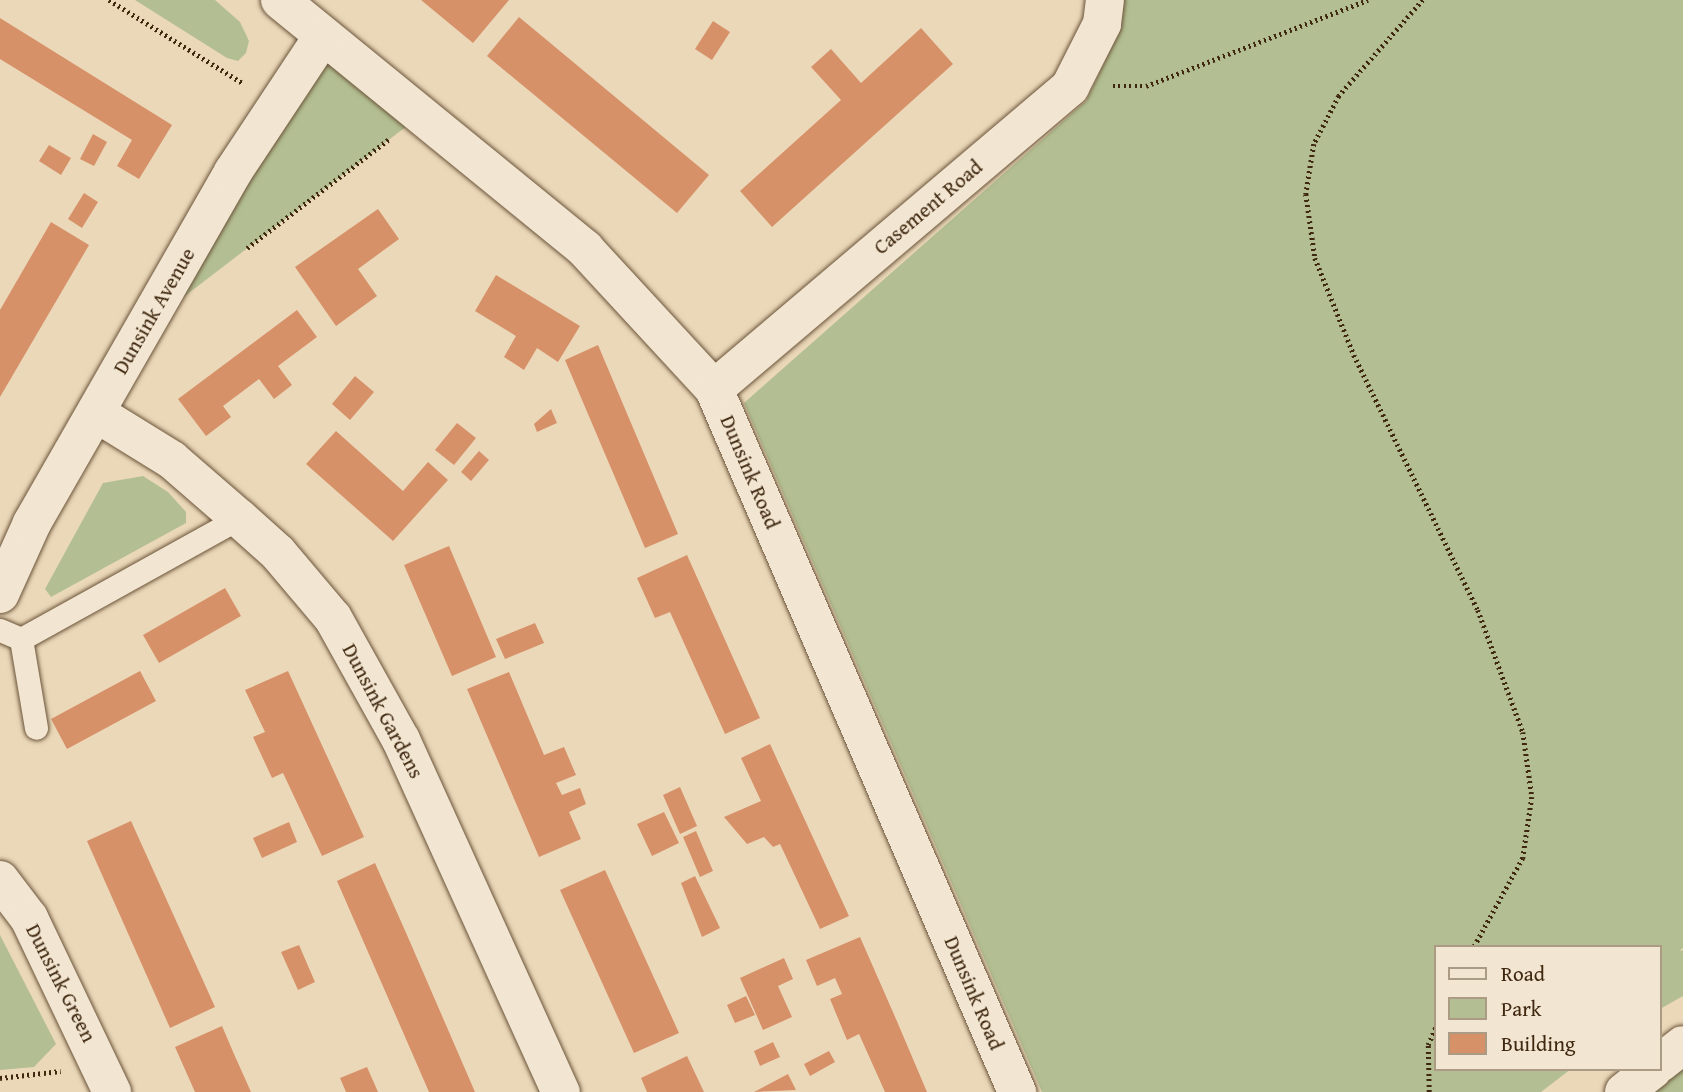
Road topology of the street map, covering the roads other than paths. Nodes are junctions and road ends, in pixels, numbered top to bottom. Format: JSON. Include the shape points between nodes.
{"nodes":[{"id":1,"x":280,"y":0,"type":"edge"},
{"id":2,"x":1105,"y":0,"type":"edge"},
{"id":3,"x":323,"y":36,"type":"junction"},
{"id":4,"x":715,"y":389,"type":"junction"},
{"id":5,"x":96,"y":413,"type":"junction"},
{"id":6,"x":239,"y":517,"type":"junction"},
{"id":7,"x":0,"y":594,"type":"edge"},
{"id":8,"x":0,"y":630,"type":"edge"},
{"id":9,"x":21,"y":639,"type":"junction"},
{"id":10,"x":36,"y":728,"type":"dead end"},
{"id":11,"x":0,"y":880,"type":"edge"},
{"id":12,"x":1683,"y":1045,"type":"edge"},
{"id":13,"x":1662,"y":1061,"type":"edge"},
{"id":14,"x":1650,"y":1071,"type":"edge"},
{"id":15,"x":112,"y":1092,"type":"edge"},
{"id":16,"x":561,"y":1092,"type":"edge"},
{"id":17,"x":1017,"y":1092,"type":"edge"},
{"id":18,"x":1624,"y":1092,"type":"edge"}],
"edges":[{"from":1,"to":3,"type":"street","name":"Dunsink Road"},
{"from":2,"to":4,"type":"street","name":"Casement Road","via":[[1102,23],[1070,87]]},
{"from":3,"to":4,"type":"street","name":"Dunsink Road","via":[[585,249]]},
{"from":3,"to":5,"type":"street","name":"Dunsink Avenue","via":[[233,172]]},
{"from":4,"to":17,"type":"street","name":"Dunsink Road"},
{"from":5,"to":6,"type":"street","name":"Dunsink Gardens","via":[[172,460]]},
{"from":5,"to":7,"type":"street","name":"Dunsink Avenue","via":[[32,523]]},
{"from":6,"to":9,"type":"lane"},
{"from":6,"to":16,"type":"street","name":"Dunsink Gardens","via":[[278,553],[333,618],[401,740]]},
{"from":8,"to":9,"type":"lane"},
{"from":9,"to":10,"type":"lane"},
{"from":11,"to":15,"type":"street","name":"Dunsink Green","via":[[29,918]]},
{"from":12,"to":13,"type":"street"},
{"from":14,"to":18,"type":"street"}]}
